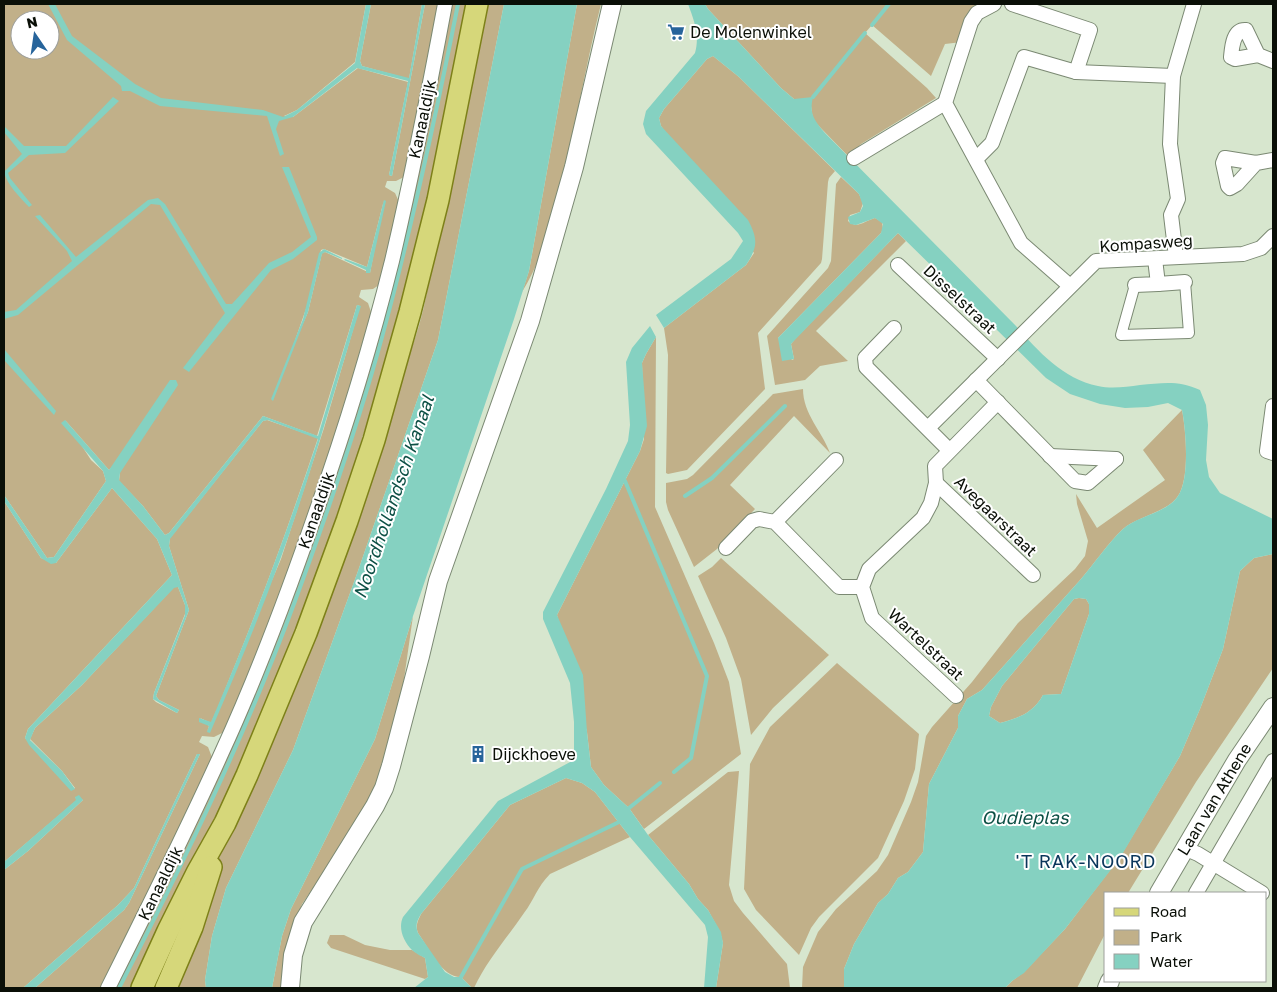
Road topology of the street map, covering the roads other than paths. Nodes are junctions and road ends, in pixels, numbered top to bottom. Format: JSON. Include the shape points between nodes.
{"nodes":[{"id":1,"x":445,"y":4,"type":"edge"},
{"id":2,"x":477,"y":4,"type":"edge"},
{"id":3,"x":612,"y":4,"type":"edge"},
{"id":4,"x":994,"y":4,"type":"edge"},
{"id":5,"x":1012,"y":4,"type":"edge"},
{"id":6,"x":1194,"y":4,"type":"edge"},
{"id":7,"x":1054,"y":10,"type":"edge"},
{"id":8,"x":1258,"y":55,"type":"dead end"},
{"id":9,"x":1273,"y":61,"type":"edge"},
{"id":10,"x":1076,"y":72,"type":"junction"},
{"id":11,"x":1173,"y":76,"type":"junction"},
{"id":12,"x":945,"y":103,"type":"junction"},
{"id":13,"x":854,"y":158,"type":"dead end"},
{"id":14,"x":976,"y":159,"type":"junction"},
{"id":15,"x":1273,"y":160,"type":"edge"},
{"id":16,"x":1256,"y":163,"type":"dead end"},
{"id":17,"x":1273,"y":236,"type":"edge"},
{"id":18,"x":1176,"y":257,"type":"junction"},
{"id":19,"x":1155,"y":258,"type":"junction"},
{"id":20,"x":898,"y":265,"type":"dead end"},
{"id":21,"x":1185,"y":282,"type":"joint"},
{"id":22,"x":1158,"y":284,"type":"junction"},
{"id":23,"x":1135,"y":285,"type":"joint"},
{"id":24,"x":1070,"y":286,"type":"junction"},
{"id":25,"x":894,"y":328,"type":"dead end"},
{"id":26,"x":998,"y":359,"type":"junction"},
{"id":27,"x":976,"y":380,"type":"junction"},
{"id":28,"x":998,"y":402,"type":"junction"},
{"id":29,"x":1273,"y":406,"type":"edge"},
{"id":30,"x":1272,"y":423,"type":"edge"},
{"id":31,"x":928,"y":428,"type":"junction"},
{"id":32,"x":949,"y":450,"type":"junction"},
{"id":33,"x":1273,"y":453,"type":"edge"},
{"id":34,"x":1050,"y":456,"type":"dead end"},
{"id":35,"x":836,"y":460,"type":"dead end"},
{"id":36,"x":936,"y":483,"type":"junction"},
{"id":37,"x":775,"y":522,"type":"junction"},
{"id":38,"x":726,"y":548,"type":"dead end"},
{"id":39,"x":1032,"y":575,"type":"dead end"},
{"id":40,"x":862,"y":587,"type":"junction"},
{"id":41,"x":956,"y":696,"type":"dead end"},
{"id":42,"x":1273,"y":707,"type":"edge"},
{"id":43,"x":1273,"y":761,"type":"edge"},
{"id":44,"x":225,"y":824,"type":"junction"},
{"id":45,"x":1184,"y":848,"type":"junction"},
{"id":46,"x":1214,"y":864,"type":"junction"},
{"id":47,"x":1160,"y":892,"type":"edge"},
{"id":48,"x":1197,"y":892,"type":"edge"},
{"id":49,"x":1260,"y":892,"type":"edge"},
{"id":50,"x":108,"y":988,"type":"edge"},
{"id":51,"x":142,"y":988,"type":"edge"},
{"id":52,"x":166,"y":988,"type":"edge"},
{"id":53,"x":290,"y":988,"type":"edge"}],
"edges":[{"from":1,"to":50,"type":"street","name":"Kanaaldijk","via":[[389,271],[317,510],[224,749]]},
{"from":2,"to":44,"type":"main road","name":"Kanaaldijk","via":[[438,200],[374,440],[309,624]]},
{"from":3,"to":53,"type":"street","via":[[574,167],[530,321],[438,581],[384,788],[303,922],[293,955]]},
{"from":4,"to":12,"type":"street","via":[[977,13],[971,22]]},
{"from":5,"to":7,"type":"street"},
{"from":6,"to":11,"type":"street"},
{"from":7,"to":10,"type":"street","via":[[1090,30]]},
{"from":8,"to":9,"type":"street"},
{"from":10,"to":11,"type":"street"},
{"from":10,"to":14,"type":"street","via":[[1024,57],[992,143]]},
{"from":11,"to":18,"type":"street","via":[[1170,144],[1178,198],[1171,215]]},
{"from":12,"to":13,"type":"street"},
{"from":12,"to":14,"type":"street"},
{"from":14,"to":24,"type":"street","via":[[1021,243]]},
{"from":15,"to":16,"type":"street"},
{"from":17,"to":18,"type":"street","name":"Kompasweg","via":[[1261,248],[1243,254]]},
{"from":18,"to":19,"type":"street","name":"Kompasweg"},
{"from":19,"to":22,"type":"street"},
{"from":19,"to":24,"type":"street","name":"Kompasweg","via":[[1096,261]]},
{"from":20,"to":26,"type":"street","name":"Disselstraat"},
{"from":21,"to":22,"type":"street"},
{"from":21,"to":23,"type":"street","via":[[1190,333],[1121,335]]},
{"from":22,"to":23,"type":"street"},
{"from":24,"to":26,"type":"street","name":"Kompasweg"},
{"from":25,"to":31,"type":"street","via":[[865,358],[866,368]]},
{"from":26,"to":27,"type":"street"},
{"from":27,"to":28,"type":"street"},
{"from":27,"to":31,"type":"street"},
{"from":28,"to":32,"type":"street"},
{"from":28,"to":34,"type":"street"},
{"from":29,"to":30,"type":"street"},
{"from":30,"to":33,"type":"street","via":[[1267,451]]},
{"from":31,"to":32,"type":"street"},
{"from":32,"to":36,"type":"street","via":[[935,466]]},
{"from":35,"to":37,"type":"street"},
{"from":36,"to":39,"type":"street","name":"Avegaarstraat"},
{"from":36,"to":40,"type":"street","via":[[923,518],[869,569]]},
{"from":37,"to":38,"type":"street","via":[[752,521]]},
{"from":37,"to":40,"type":"street","via":[[840,587]]},
{"from":40,"to":41,"type":"street","name":"Wartelstraat","via":[[872,618]]},
{"from":42,"to":45,"type":"street","name":"Laan van Athene"},
{"from":43,"to":46,"type":"street"},
{"from":44,"to":51,"type":"main road","name":"Kanaaldijk","via":[[196,873]]},
{"from":44,"to":52,"type":"main road","name":"Kanaaldijk","via":[[192,927]]},
{"from":45,"to":46,"type":"street"},
{"from":45,"to":47,"type":"street","name":"Laan van Athene"},
{"from":46,"to":48,"type":"street"},
{"from":46,"to":49,"type":"street"}]}
